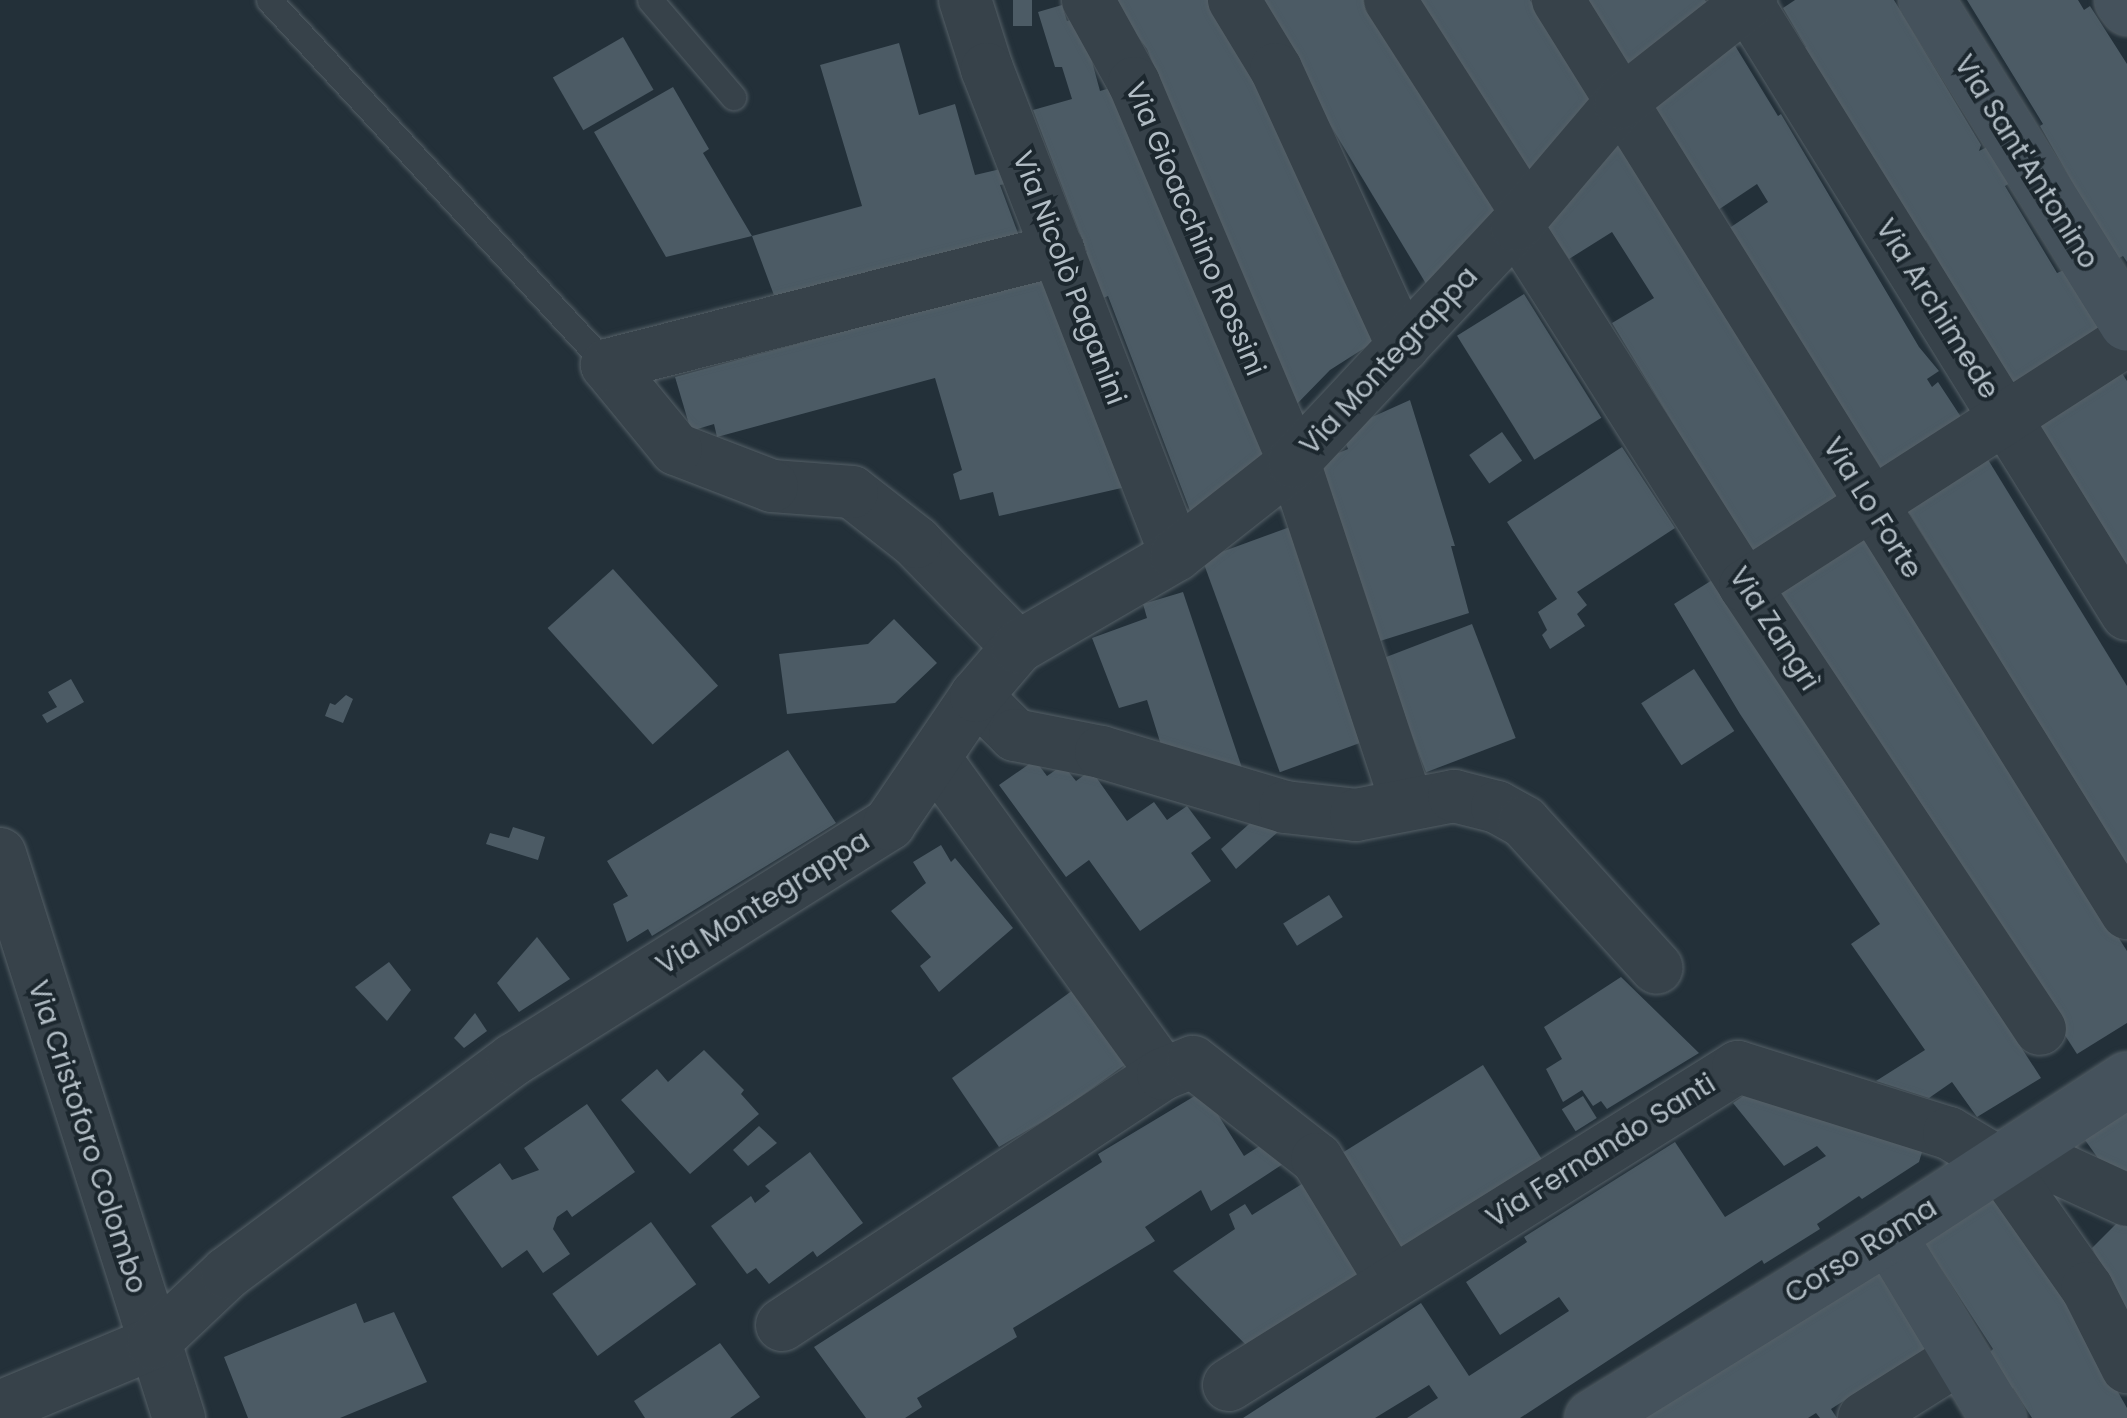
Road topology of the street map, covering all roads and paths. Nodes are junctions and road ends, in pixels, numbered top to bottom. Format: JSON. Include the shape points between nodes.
{"nodes":[{"id":1,"x":269,"y":0,"type":"edge"},
{"id":2,"x":650,"y":0,"type":"edge"},
{"id":3,"x":965,"y":0,"type":"edge"},
{"id":4,"x":1088,"y":0,"type":"edge"},
{"id":5,"x":1234,"y":0,"type":"edge"},
{"id":6,"x":1390,"y":0,"type":"edge"},
{"id":7,"x":1558,"y":0,"type":"edge"},
{"id":8,"x":1926,"y":0,"type":"edge"},
{"id":9,"x":2122,"y":0,"type":"edge"},
{"id":10,"x":1748,"y":1,"type":"edge"},
{"id":11,"x":2127,"y":8,"type":"edge"},
{"id":12,"x":733,"y":97,"type":"dead end"},
{"id":13,"x":1620,"y":103,"type":"junction"},
{"id":14,"x":1521,"y":218,"type":"junction"},
{"id":15,"x":1059,"y":250,"type":"junction"},
{"id":16,"x":2127,"y":323,"type":"edge"},
{"id":17,"x":2127,"y":340,"type":"edge"},
{"id":18,"x":1403,"y":346,"type":"junction"},
{"id":19,"x":607,"y":365,"type":"junction"},
{"id":20,"x":2005,"y":419,"type":"junction"},
{"id":21,"x":1294,"y":462,"type":"junction"},
{"id":22,"x":1870,"y":506,"type":"junction"},
{"id":23,"x":1176,"y":556,"type":"junction"},
{"id":24,"x":1745,"y":586,"type":"junction"},
{"id":25,"x":2127,"y":614,"type":"edge"},
{"id":26,"x":1018,"y":647,"type":"junction"},
{"id":27,"x":976,"y":696,"type":"junction"},
{"id":28,"x":936,"y":760,"type":"junction"},
{"id":29,"x":1407,"y":803,"type":"junction"},
{"id":30,"x":0,"y":854,"type":"edge"},
{"id":31,"x":2127,"y":912,"type":"edge"},
{"id":32,"x":1658,"y":968,"type":"dead end"},
{"id":33,"x":2040,"y":1029,"type":"dead end"},
{"id":34,"x":1162,"y":1074,"type":"junction"},
{"id":35,"x":2127,"y":1079,"type":"edge"},
{"id":36,"x":2008,"y":1156,"type":"junction"},
{"id":37,"x":2127,"y":1200,"type":"edge"},
{"id":38,"x":1888,"y":1235,"type":"junction"},
{"id":39,"x":1392,"y":1282,"type":"junction"},
{"id":40,"x":782,"y":1325,"type":"dead end"},
{"id":41,"x":153,"y":1343,"type":"junction"},
{"id":42,"x":1961,"y":1357,"type":"junction"},
{"id":43,"x":2127,"y":1367,"type":"edge"},
{"id":44,"x":1229,"y":1385,"type":"dead end"},
{"id":45,"x":0,"y":1407,"type":"edge"},
{"id":46,"x":179,"y":1418,"type":"edge"},
{"id":47,"x":1592,"y":1418,"type":"edge"},
{"id":48,"x":1864,"y":1418,"type":"edge"},
{"id":49,"x":1998,"y":1418,"type":"edge"}],
"edges":[{"from":1,"to":19,"type":"lane"},
{"from":2,"to":12,"type":"lane"},
{"from":3,"to":15,"type":"street","name":"Via Nicolò Paganini"},
{"from":4,"to":21,"type":"street","name":"Via Gioacchino Rossini","via":[[1134,83]]},
{"from":5,"to":18,"type":"street","via":[[1276,69]]},
{"from":6,"to":14,"type":"street","name":"Via Zangrì"},
{"from":7,"to":13,"type":"street","name":"Via Lo Forte"},
{"from":8,"to":16,"type":"street","name":"Via Sant'Antonino"},
{"from":9,"to":11,"type":"street"},
{"from":10,"to":13,"type":"street","name":"Via Montegrappa"},
{"from":10,"to":20,"type":"street","name":"Via Archimede"},
{"from":13,"to":14,"type":"street","name":"Via Montegrappa"},
{"from":13,"to":22,"type":"street","name":"Via Lo Forte"},
{"from":14,"to":18,"type":"street","name":"Via Montegrappa"},
{"from":14,"to":24,"type":"street","name":"Via Zangrì"},
{"from":15,"to":19,"type":"street"},
{"from":15,"to":23,"type":"street","name":"Via Nicolò Paganini"},
{"from":17,"to":20,"type":"street"},
{"from":18,"to":21,"type":"street","name":"Via Montegrappa"},
{"from":19,"to":26,"type":"street","via":[[676,449],[772,486],[852,492],[916,542]]},
{"from":20,"to":22,"type":"street"},
{"from":20,"to":25,"type":"street","name":"Via Archimede"},
{"from":21,"to":23,"type":"street","name":"Via Montegrappa"},
{"from":21,"to":29,"type":"street","name":"Via Gioacchino Rossini"},
{"from":22,"to":24,"type":"street"},
{"from":22,"to":31,"type":"street","name":"Via Lo Forte"},
{"from":23,"to":26,"type":"street","name":"Via Montegrappa"},
{"from":24,"to":33,"type":"street","name":"Via Zangrì"},
{"from":26,"to":27,"type":"street","name":"Via Montegrappa"},
{"from":27,"to":28,"type":"street","name":"Via Montegrappa"},
{"from":27,"to":29,"type":"street","via":[[1015,735],[1101,752],[1236,795],[1356,815]]},
{"from":28,"to":34,"type":"street"},
{"from":28,"to":41,"type":"street","name":"Via Montegrappa","via":[[889,824],[512,1060],[226,1273]]},
{"from":29,"to":32,"type":"street","via":[[1454,796],[1524,822]]},
{"from":30,"to":41,"type":"street","name":"Via Cristoforo Colombo"},
{"from":34,"to":39,"type":"street","via":[[1193,1062],[1317,1159]]},
{"from":34,"to":40,"type":"street"},
{"from":35,"to":36,"type":"street","name":"Corso Roma"},
{"from":36,"to":37,"type":"street","name":"Via Fernando Santi"},
{"from":36,"to":38,"type":"street","name":"Corso Roma"},
{"from":36,"to":39,"type":"street","name":"Via Fernando Santi","via":[[1738,1068]]},
{"from":36,"to":43,"type":"street"},
{"from":38,"to":42,"type":"street"},
{"from":38,"to":47,"type":"street","name":"Corso Roma"},
{"from":39,"to":44,"type":"street","name":"Via Fernando Santi"},
{"from":41,"to":45,"type":"street"},
{"from":41,"to":46,"type":"street","name":"Via Cristoforo Colombo"},
{"from":42,"to":48,"type":"street"},
{"from":42,"to":49,"type":"street"}]}
